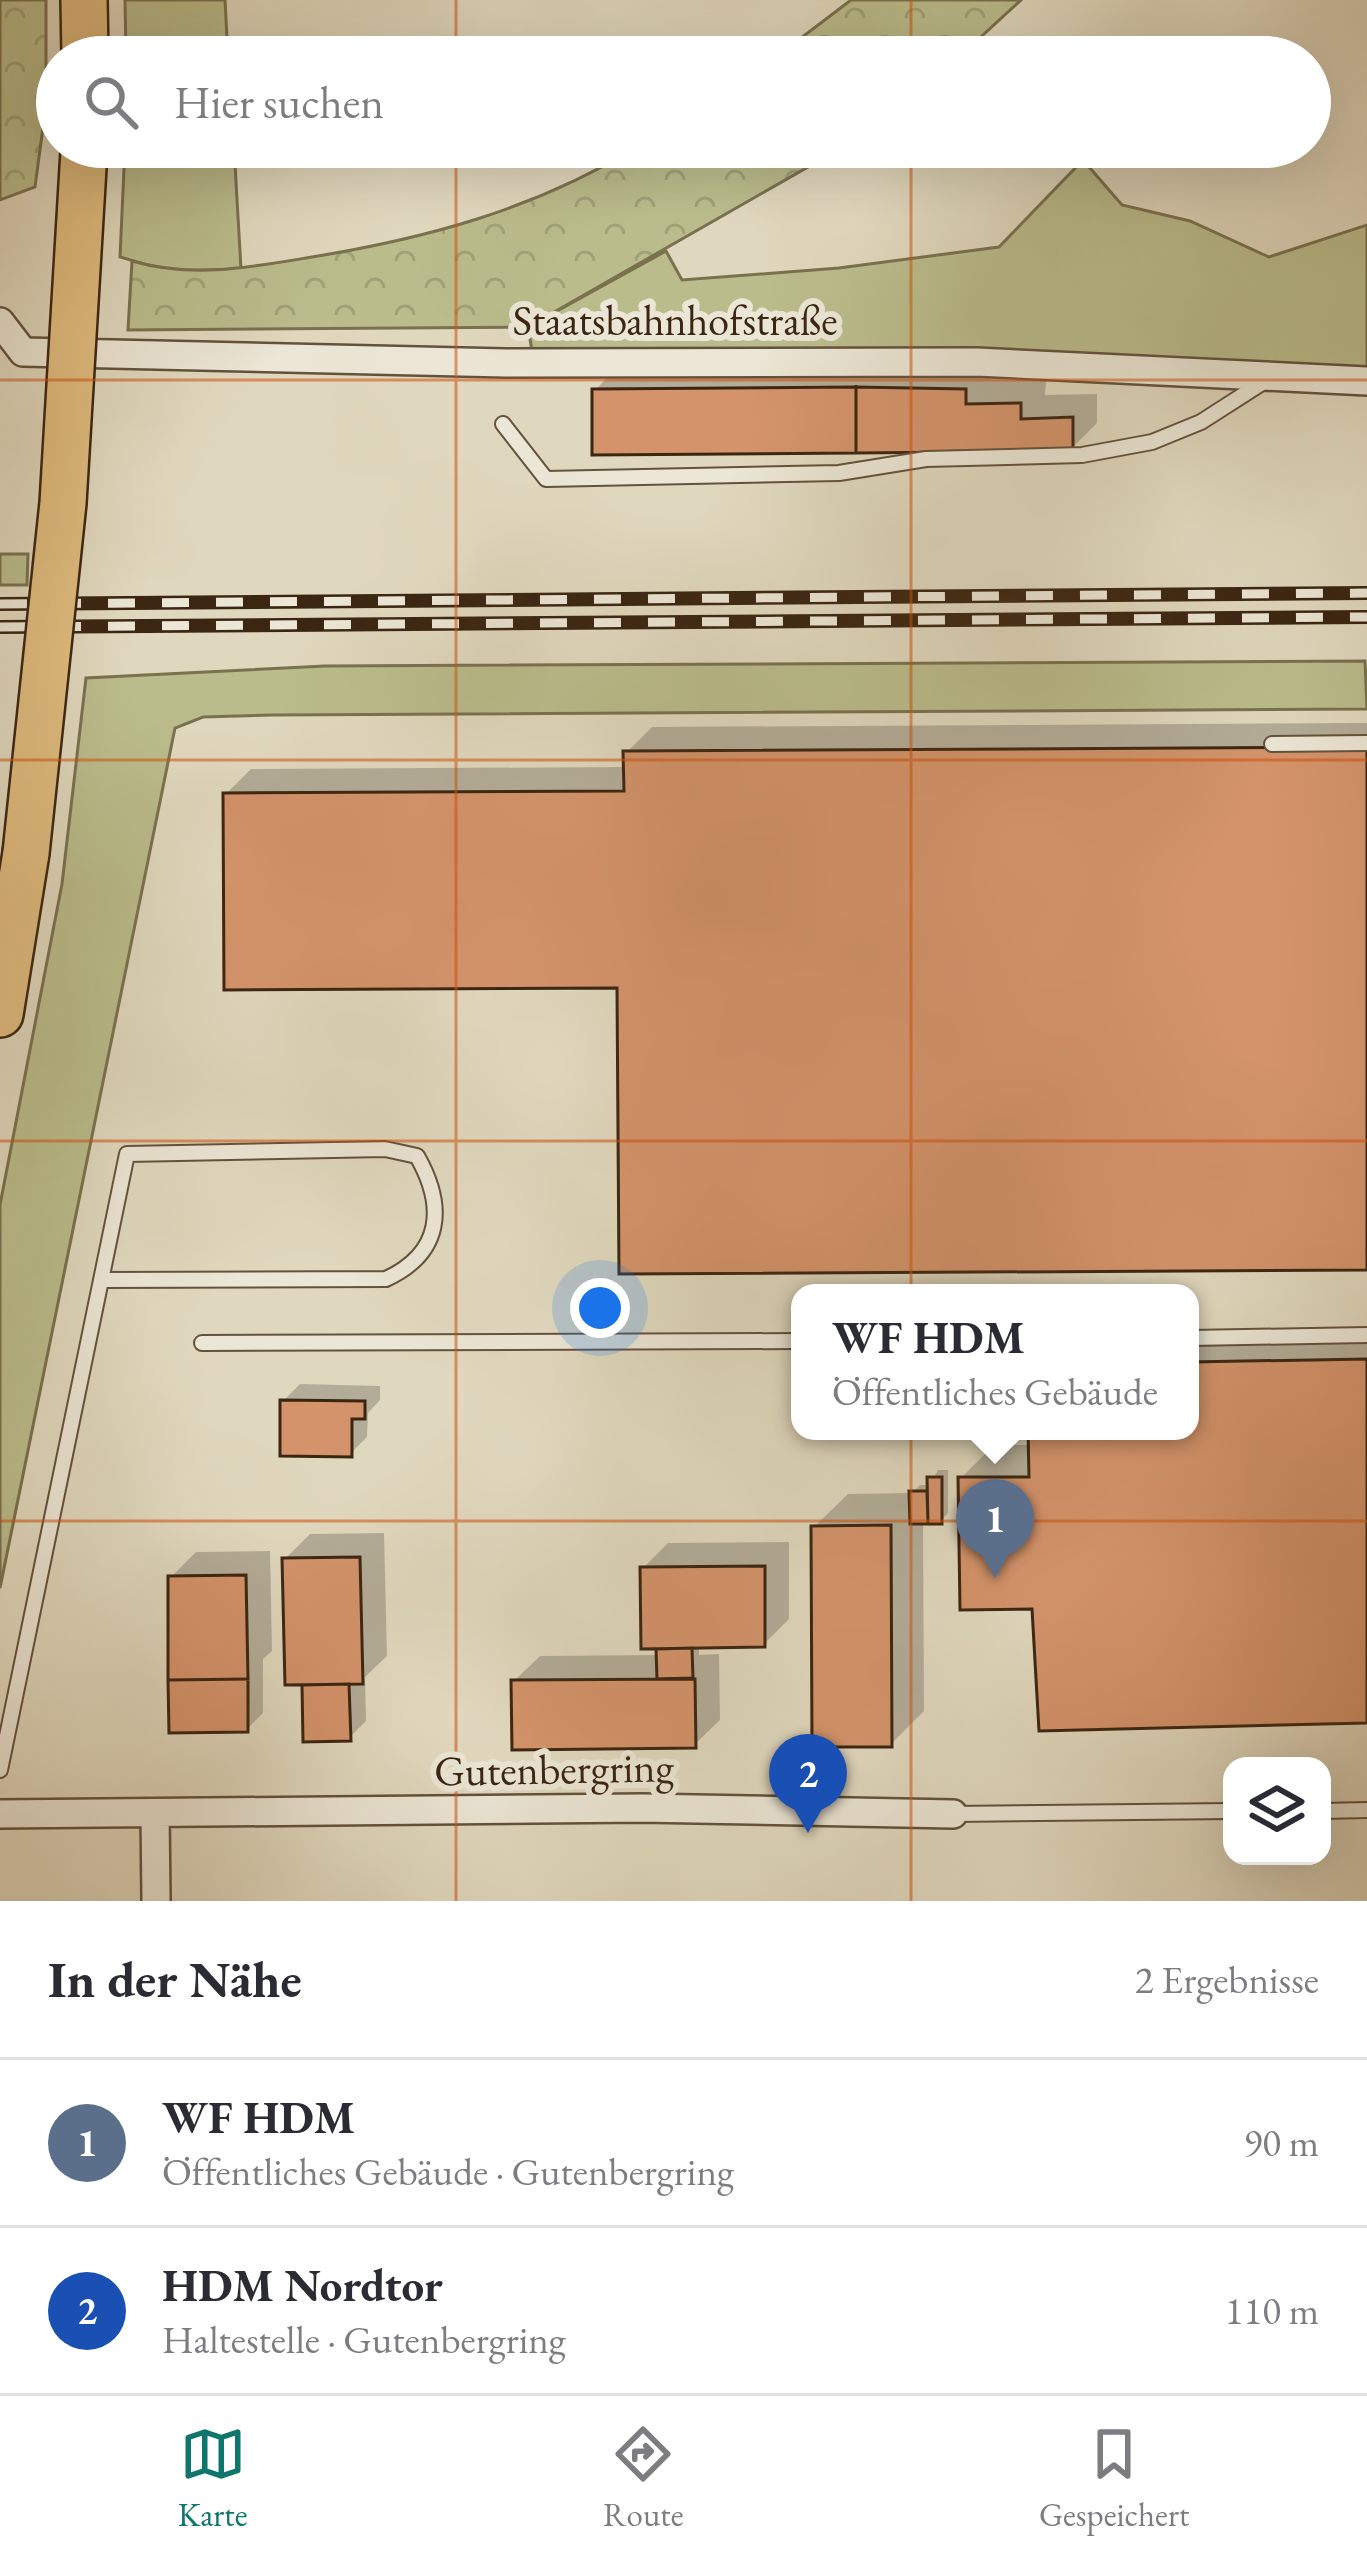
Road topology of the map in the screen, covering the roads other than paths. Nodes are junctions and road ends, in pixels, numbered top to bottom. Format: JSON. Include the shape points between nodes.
{"nodes":[{"id":1,"x":85,"y":0,"type":"edge"},
{"id":2,"x":85,"y":36,"type":"edge"},
{"id":3,"x":83,"y":168,"type":"edge"},
{"id":4,"x":0,"y":322,"type":"edge"},
{"id":5,"x":1275,"y":374,"type":"junction"},
{"id":6,"x":1367,"y":381,"type":"edge"},
{"id":7,"x":502,"y":424,"type":"dead end"},
{"id":8,"x":1367,"y":743,"type":"edge"},
{"id":9,"x":1272,"y":744,"type":"dead end"},
{"id":10,"x":0,"y":1014,"type":"edge"},
{"id":11,"x":101,"y":1280,"type":"junction"},
{"id":12,"x":1367,"y":1335,"type":"edge"},
{"id":13,"x":1199,"y":1338,"type":"edge"},
{"id":14,"x":791,"y":1341,"type":"edge"},
{"id":15,"x":202,"y":1343,"type":"dead end"},
{"id":16,"x":0,"y":1770,"type":"edge"},
{"id":17,"x":1331,"y":1810,"type":"edge"},
{"id":18,"x":1367,"y":1810,"type":"edge"},
{"id":19,"x":1223,"y":1811,"type":"edge"},
{"id":20,"x":0,"y":1814,"type":"edge"},
{"id":21,"x":155,"y":1814,"type":"junction"},
{"id":22,"x":952,"y":1814,"type":"joint"},
{"id":23,"x":156,"y":1901,"type":"edge"}],
"edges":[{"from":1,"to":2,"type":"main road"},
{"from":3,"to":10,"type":"main road","bridge":true,"via":[[63,503],[26,853]]},
{"from":4,"to":5,"type":"street","name":"Staatsbahnhofstraße","via":[[22,352],[977,362]]},
{"from":5,"to":6,"type":"street","name":"Staatsbahnhofstraße"},
{"from":5,"to":7,"type":"lane","via":[[1202,422],[1152,442],[1082,455],[926,459],[839,473],[546,478]]},
{"from":8,"to":9,"type":"lane"},
{"from":11,"to":11,"type":"lane","via":[[127,1154],[385,1149],[417,1156],[438,1208],[426,1251],[386,1279]]},
{"from":11,"to":16,"type":"lane"},
{"from":12,"to":13,"type":"lane"},
{"from":14,"to":15,"type":"lane"},
{"from":17,"to":18,"type":"lane"},
{"from":19,"to":22,"type":"lane"},
{"from":20,"to":21,"type":"street","name":"Gutenbergring"},
{"from":21,"to":22,"type":"street","name":"Gutenbergring"},
{"from":21,"to":23,"type":"street"}]}
